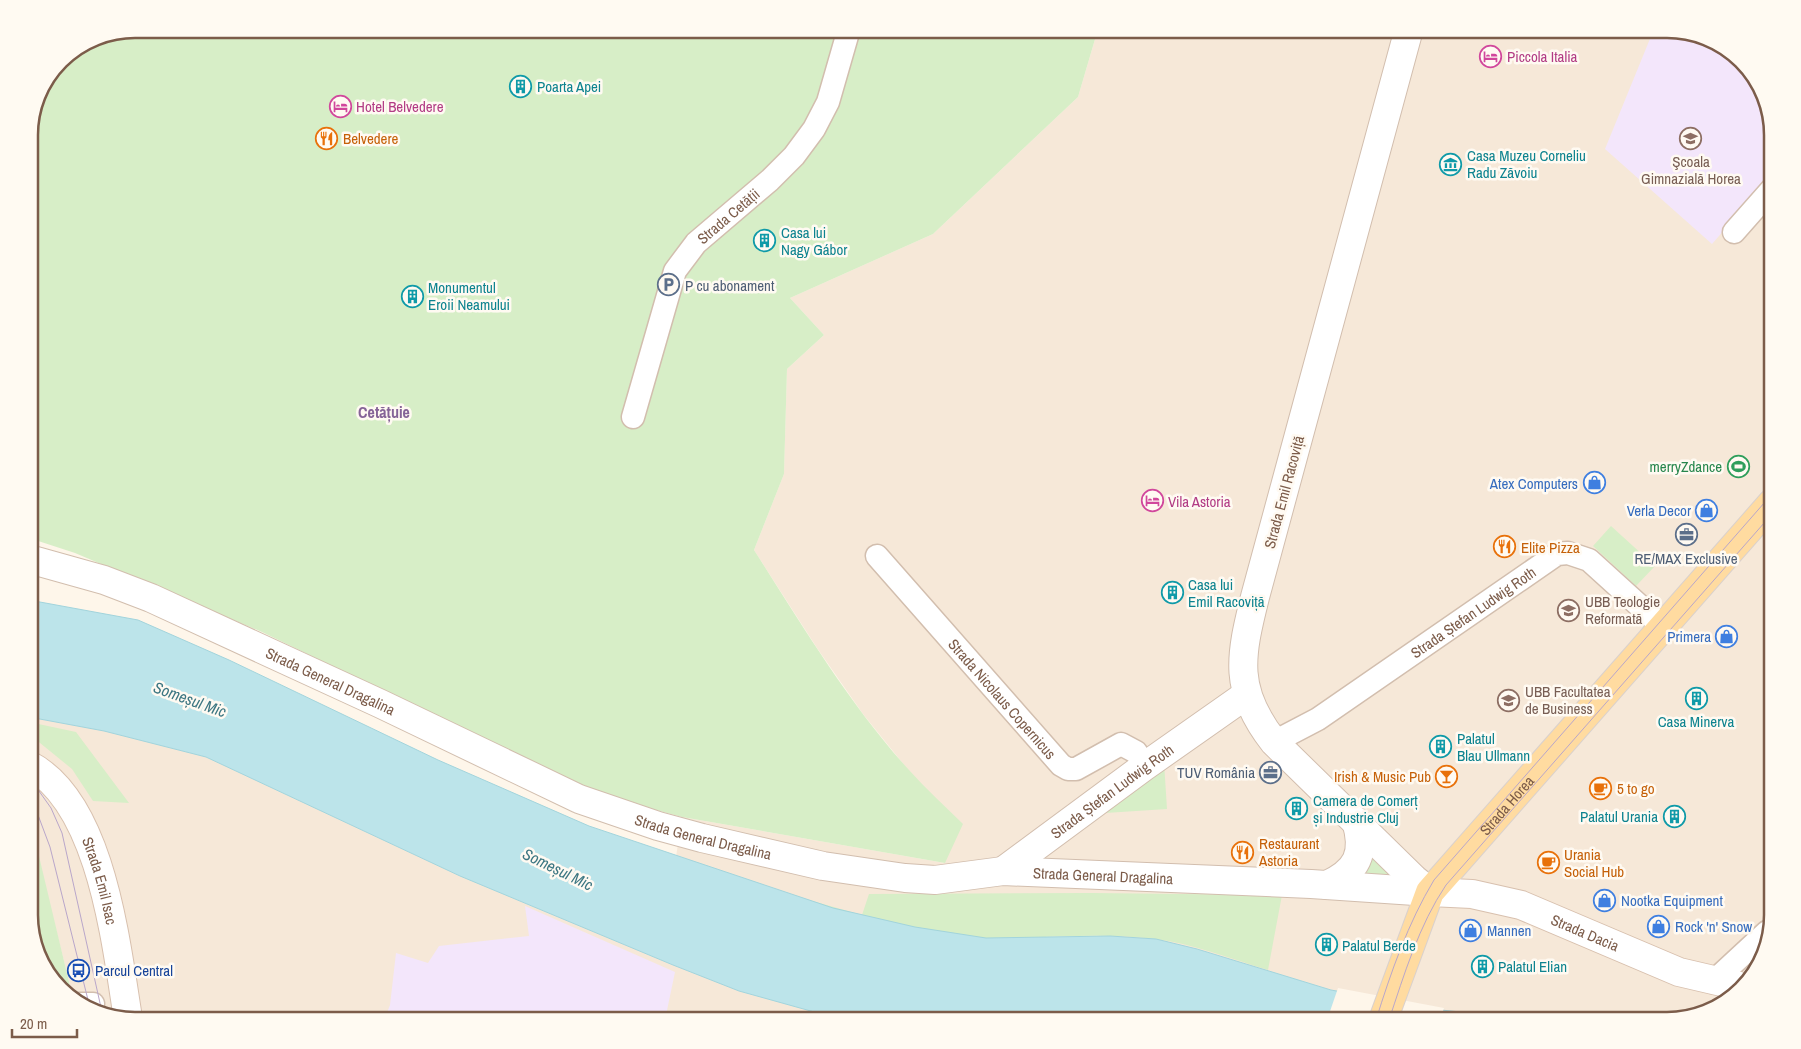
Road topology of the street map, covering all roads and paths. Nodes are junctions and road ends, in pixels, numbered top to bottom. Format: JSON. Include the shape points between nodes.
{"nodes":[{"id":1,"x":846,"y":38,"type":"edge"},
{"id":2,"x":1407,"y":38,"type":"edge"},
{"id":3,"x":1763,"y":198,"type":"edge"},
{"id":4,"x":1734,"y":232,"type":"dead end"},
{"id":5,"x":633,"y":417,"type":"dead end"},
{"id":6,"x":1763,"y":513,"type":"edge"},
{"id":7,"x":877,"y":556,"type":"dead end"},
{"id":8,"x":38,"y":561,"type":"edge"},
{"id":9,"x":1664,"y":628,"type":"junction"},
{"id":10,"x":1246,"y":695,"type":"junction"},
{"id":11,"x":1274,"y":742,"type":"junction"},
{"id":12,"x":1145,"y":766,"type":"junction"},
{"id":13,"x":38,"y":772,"type":"edge"},
{"id":14,"x":1356,"y":821,"type":"junction"},
{"id":15,"x":1003,"y":871,"type":"junction"},
{"id":16,"x":1327,"y":885,"type":"junction"},
{"id":17,"x":1430,"y":892,"type":"junction"},
{"id":18,"x":1759,"y":942,"type":"edge"},
{"id":19,"x":1726,"y":984,"type":"edge"},
{"id":20,"x":127,"y":1011,"type":"edge"},
{"id":21,"x":1386,"y":1012,"type":"edge"}],
"edges":[{"from":1,"to":5,"type":"street","name":"Strada Cetății","via":[[828,102],[814,129],[794,156],[696,243],[675,271]]},
{"from":2,"to":10,"type":"street","name":"Strada Emil Racoviță","via":[[1255,596],[1243,651]]},
{"from":3,"to":4,"type":"street"},
{"from":6,"to":9,"type":"main road","name":"Strada Horea"},
{"from":7,"to":12,"type":"street","name":"Strada Nicolaus Copernicus","via":[[1061,765],[1076,769],[1121,744],[1136,752]]},
{"from":8,"to":15,"type":"street","name":"Strada General Dragalina","via":[[151,598],[579,799],[658,826],[872,875],[935,880]]},
{"from":9,"to":11,"type":"street","name":"Strada Ștefan Ludwig Roth","via":[[1589,560],[1568,553],[1557,554],[1318,719]]},
{"from":9,"to":17,"type":"main road","name":"Strada Horea"},
{"from":10,"to":11,"type":"street","name":"Strada Emil Racoviță","via":[[1261,726]]},
{"from":10,"to":12,"type":"street","name":"Strada Ștefan Ludwig Roth"},
{"from":11,"to":14,"type":"street","name":"Strada Emil Racoviță"},
{"from":12,"to":15,"type":"street","name":"Strada Ștefan Ludwig Roth"},
{"from":13,"to":20,"type":"street","name":"Strada Emil Isac","via":[[64,797],[93,851],[101,875]]},
{"from":14,"to":16,"type":"street","via":[[1360,844],[1358,858],[1342,877]]},
{"from":14,"to":17,"type":"street","name":"Strada Emil Racoviță"},
{"from":15,"to":16,"type":"street","name":"Strada General Dragalina"},
{"from":16,"to":17,"type":"street","name":"Strada General Dragalina"},
{"from":17,"to":19,"type":"street","name":"Strada Dacia","via":[[1472,894],[1521,905],[1644,958]]},
{"from":17,"to":21,"type":"main road","name":"Strada Horea"},
{"from":18,"to":19,"type":"street"}]}
